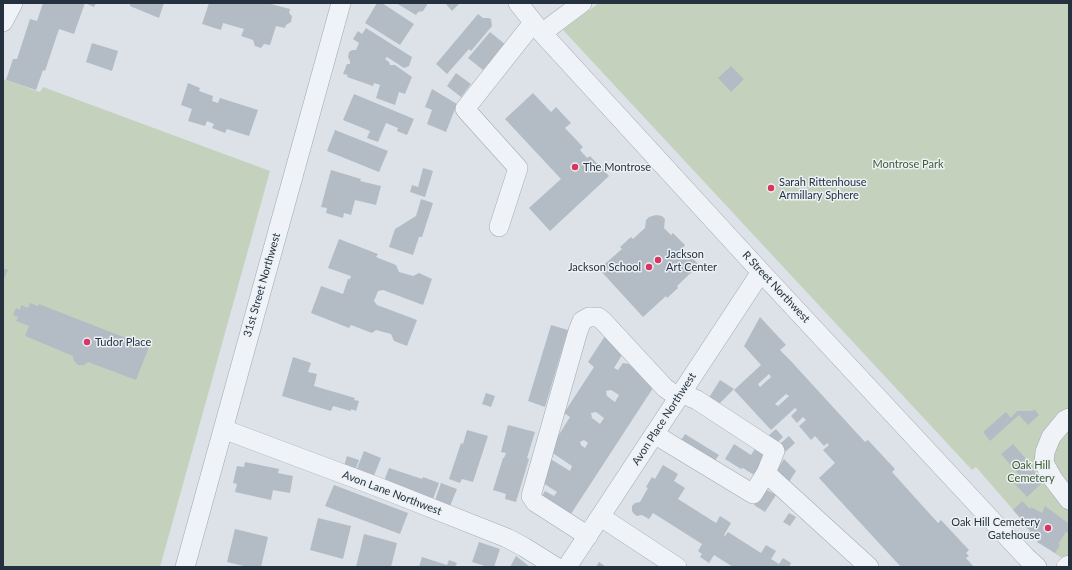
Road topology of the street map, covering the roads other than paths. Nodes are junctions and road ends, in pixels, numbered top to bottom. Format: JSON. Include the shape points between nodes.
{"nodes":[{"id":1,"x":14,"y":3,"type":"edge"},
{"id":2,"x":341,"y":3,"type":"edge"},
{"id":3,"x":518,"y":3,"type":"edge"},
{"id":4,"x":582,"y":3,"type":"edge"},
{"id":5,"x":3,"y":22,"type":"edge"},
{"id":6,"x":538,"y":28,"type":"junction"},
{"id":7,"x":499,"y":227,"type":"dead end"},
{"id":8,"x":761,"y":272,"type":"junction"},
{"id":9,"x":680,"y":395,"type":"junction"},
{"id":10,"x":1069,"y":418,"type":"edge"},
{"id":11,"x":223,"y":429,"type":"junction"},
{"id":12,"x":654,"y":434,"type":"junction"},
{"id":13,"x":766,"y":473,"type":"junction"},
{"id":14,"x":1069,"y":500,"type":"edge"},
{"id":15,"x":601,"y":517,"type":"junction"},
{"id":16,"x":588,"y":536,"type":"junction"},
{"id":17,"x":1069,"y":565,"type":"edge"},
{"id":18,"x":185,"y":567,"type":"edge"},
{"id":19,"x":556,"y":567,"type":"edge"},
{"id":20,"x":567,"y":567,"type":"edge"},
{"id":21,"x":677,"y":567,"type":"edge"},
{"id":22,"x":869,"y":567,"type":"edge"},
{"id":23,"x":1037,"y":567,"type":"edge"},
{"id":24,"x":1066,"y":567,"type":"edge"}],
"edges":[{"from":1,"to":5,"type":"street"},
{"from":2,"to":11,"type":"street","name":"31st Street Northwest"},
{"from":3,"to":6,"type":"street","name":"R Street Northwest"},
{"from":4,"to":6,"type":"street"},
{"from":6,"to":7,"type":"street","via":[[465,109],[518,168]]},
{"from":6,"to":8,"type":"street","name":"R Street Northwest"},
{"from":8,"to":9,"type":"street","name":"Avon Place Northwest"},
{"from":8,"to":23,"type":"street","name":"R Street Northwest"},
{"from":9,"to":12,"type":"street","name":"Avon Place Northwest"},
{"from":9,"to":13,"type":"street","via":[[697,400],[776,450]]},
{"from":9,"to":16,"type":"street","via":[[665,388],[598,317],[590,317],[582,322],[531,496],[535,502]]},
{"from":10,"to":14,"type":"street","via":[[1051,437],[1045,452],[1044,464]]},
{"from":11,"to":18,"type":"street","name":"31st Street Northwest"},
{"from":11,"to":19,"type":"street","name":"Avon Lane Northwest","via":[[507,538]]},
{"from":12,"to":13,"type":"street","via":[[753,494]]},
{"from":12,"to":15,"type":"street","name":"Avon Place Northwest"},
{"from":13,"to":22,"type":"street"},
{"from":15,"to":16,"type":"street","name":"Avon Place Northwest"},
{"from":15,"to":21,"type":"street"},
{"from":16,"to":20,"type":"street","name":"Avon Place Northwest"},
{"from":17,"to":24,"type":"street"}]}
